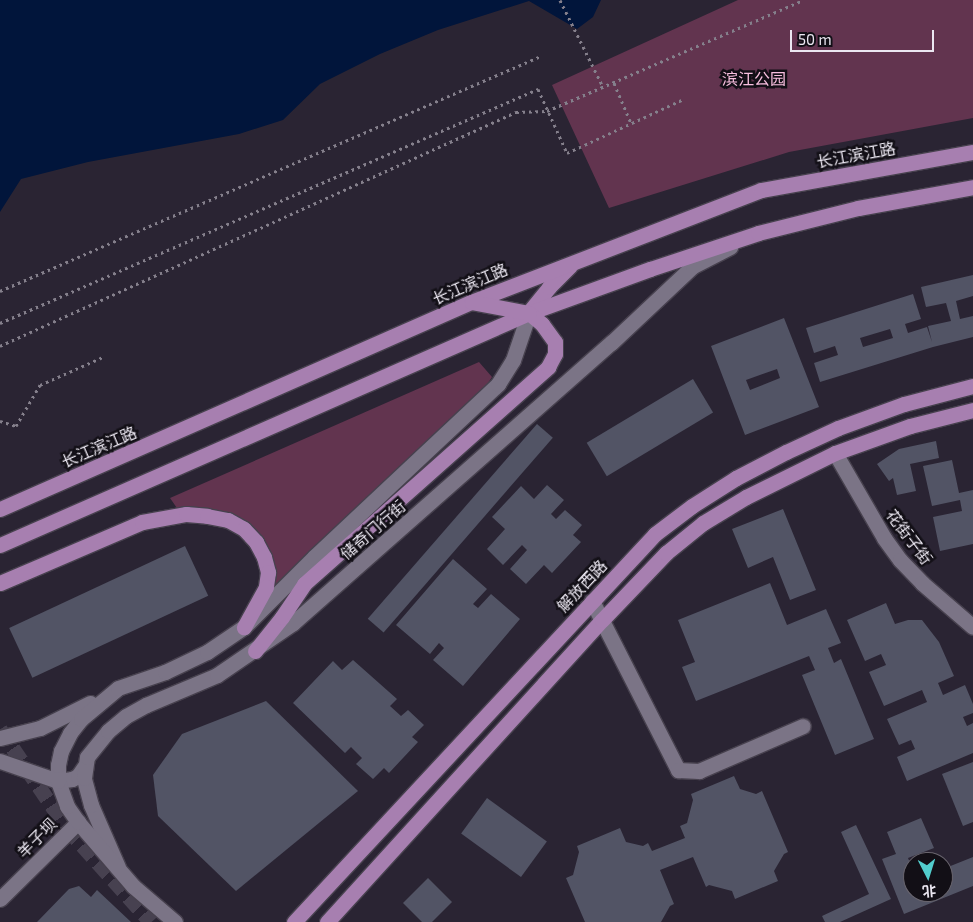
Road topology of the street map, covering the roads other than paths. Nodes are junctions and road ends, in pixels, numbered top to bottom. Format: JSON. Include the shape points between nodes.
{"nodes":[{"id":1,"x":973,"y":152,"type":"edge"},
{"id":2,"x":973,"y":186,"type":"edge"},
{"id":3,"x":758,"y":233,"type":"junction"},
{"id":4,"x":575,"y":261,"type":"junction"},
{"id":5,"x":477,"y":303,"type":"junction"},
{"id":6,"x":528,"y":313,"type":"junction"},
{"id":7,"x":479,"y":333,"type":"junction"},
{"id":8,"x":973,"y":386,"type":"edge"},
{"id":9,"x":973,"y":410,"type":"edge"},
{"id":10,"x":835,"y":453,"type":"junction"},
{"id":11,"x":0,"y":509,"type":"edge"},
{"id":12,"x":0,"y":545,"type":"edge"},
{"id":13,"x":0,"y":583,"type":"edge"},
{"id":14,"x":592,"y":601,"type":"junction"},
{"id":15,"x":602,"y":620,"type":"junction"},
{"id":16,"x":244,"y":627,"type":"junction"},
{"id":17,"x":973,"y":627,"type":"edge"},
{"id":18,"x":255,"y":651,"type":"junction"},
{"id":19,"x":118,"y":688,"type":"junction"},
{"id":20,"x":802,"y":726,"type":"dead end"},
{"id":21,"x":0,"y":738,"type":"edge"},
{"id":22,"x":0,"y":761,"type":"edge"},
{"id":23,"x":84,"y":767,"type":"junction"},
{"id":24,"x":58,"y":781,"type":"junction"},
{"id":25,"x":78,"y":822,"type":"junction"},
{"id":26,"x":118,"y":867,"type":"junction"},
{"id":27,"x":0,"y":899,"type":"edge"},
{"id":28,"x":175,"y":922,"type":"edge"},
{"id":29,"x":294,"y":922,"type":"edge"},
{"id":30,"x":327,"y":922,"type":"edge"}],
"edges":[{"from":1,"to":4,"type":"main road","name":"长江滨江路","via":[[762,190]]},
{"from":2,"to":3,"type":"main road","via":[[858,208]]},
{"from":3,"to":6,"type":"main road"},
{"from":3,"to":18,"type":"street","name":"储奇门行街","via":[[693,266],[611,343],[301,616]]},
{"from":4,"to":5,"type":"main road","name":"长江滨江路"},
{"from":4,"to":6,"type":"main road"},
{"from":5,"to":6,"type":"main road"},
{"from":5,"to":7,"type":"main road","via":[[495,309],[497,317]]},
{"from":5,"to":11,"type":"main road","name":"长江滨江路"},
{"from":6,"to":7,"type":"main road"},
{"from":6,"to":16,"type":"street","name":"储奇门行街","via":[[513,360],[493,390]]},
{"from":6,"to":18,"type":"main road","via":[[549,331],[554,342],[555,354],[548,367],[304,584]]},
{"from":7,"to":12,"type":"main road"},
{"from":8,"to":14,"type":"main road","name":"解放西路","via":[[904,404],[838,428],[736,478],[655,534]]},
{"from":9,"to":10,"type":"main road","via":[[910,426]]},
{"from":10,"to":15,"type":"main road","via":[[746,497],[703,523],[666,553]]},
{"from":10,"to":17,"type":"street","name":"花街子街","via":[[900,560]]},
{"from":13,"to":16,"type":"main road","via":[[142,522],[186,514],[207,516],[228,520],[244,529],[264,557],[268,572],[266,587]]},
{"from":14,"to":15,"type":"street"},
{"from":14,"to":29,"type":"main road","name":"解放西路"},
{"from":15,"to":20,"type":"street","via":[[678,770],[698,771]]},
{"from":15,"to":30,"type":"main road"},
{"from":16,"to":19,"type":"street","name":"储奇门行街","via":[[206,652],[165,672]]},
{"from":18,"to":23,"type":"street","name":"储奇门行街","via":[[217,675],[146,704],[126,716],[95,744]]},
{"from":19,"to":21,"type":"street","via":[[40,728]]},
{"from":19,"to":24,"type":"street","name":"储奇门行街","via":[[81,719],[70,733],[61,751]]},
{"from":22,"to":24,"type":"street"},
{"from":23,"to":24,"type":"street","via":[[78,776]]},
{"from":23,"to":26,"type":"street","name":"储奇门行街","via":[[91,805]]},
{"from":24,"to":25,"type":"street","name":"储奇门行街","via":[[64,800]]},
{"from":25,"to":26,"type":"street","name":"储奇门行街"},
{"from":25,"to":27,"type":"street","name":"羊子坝"},
{"from":26,"to":28,"type":"street","name":"储奇门行街","via":[[133,886]]}]}
